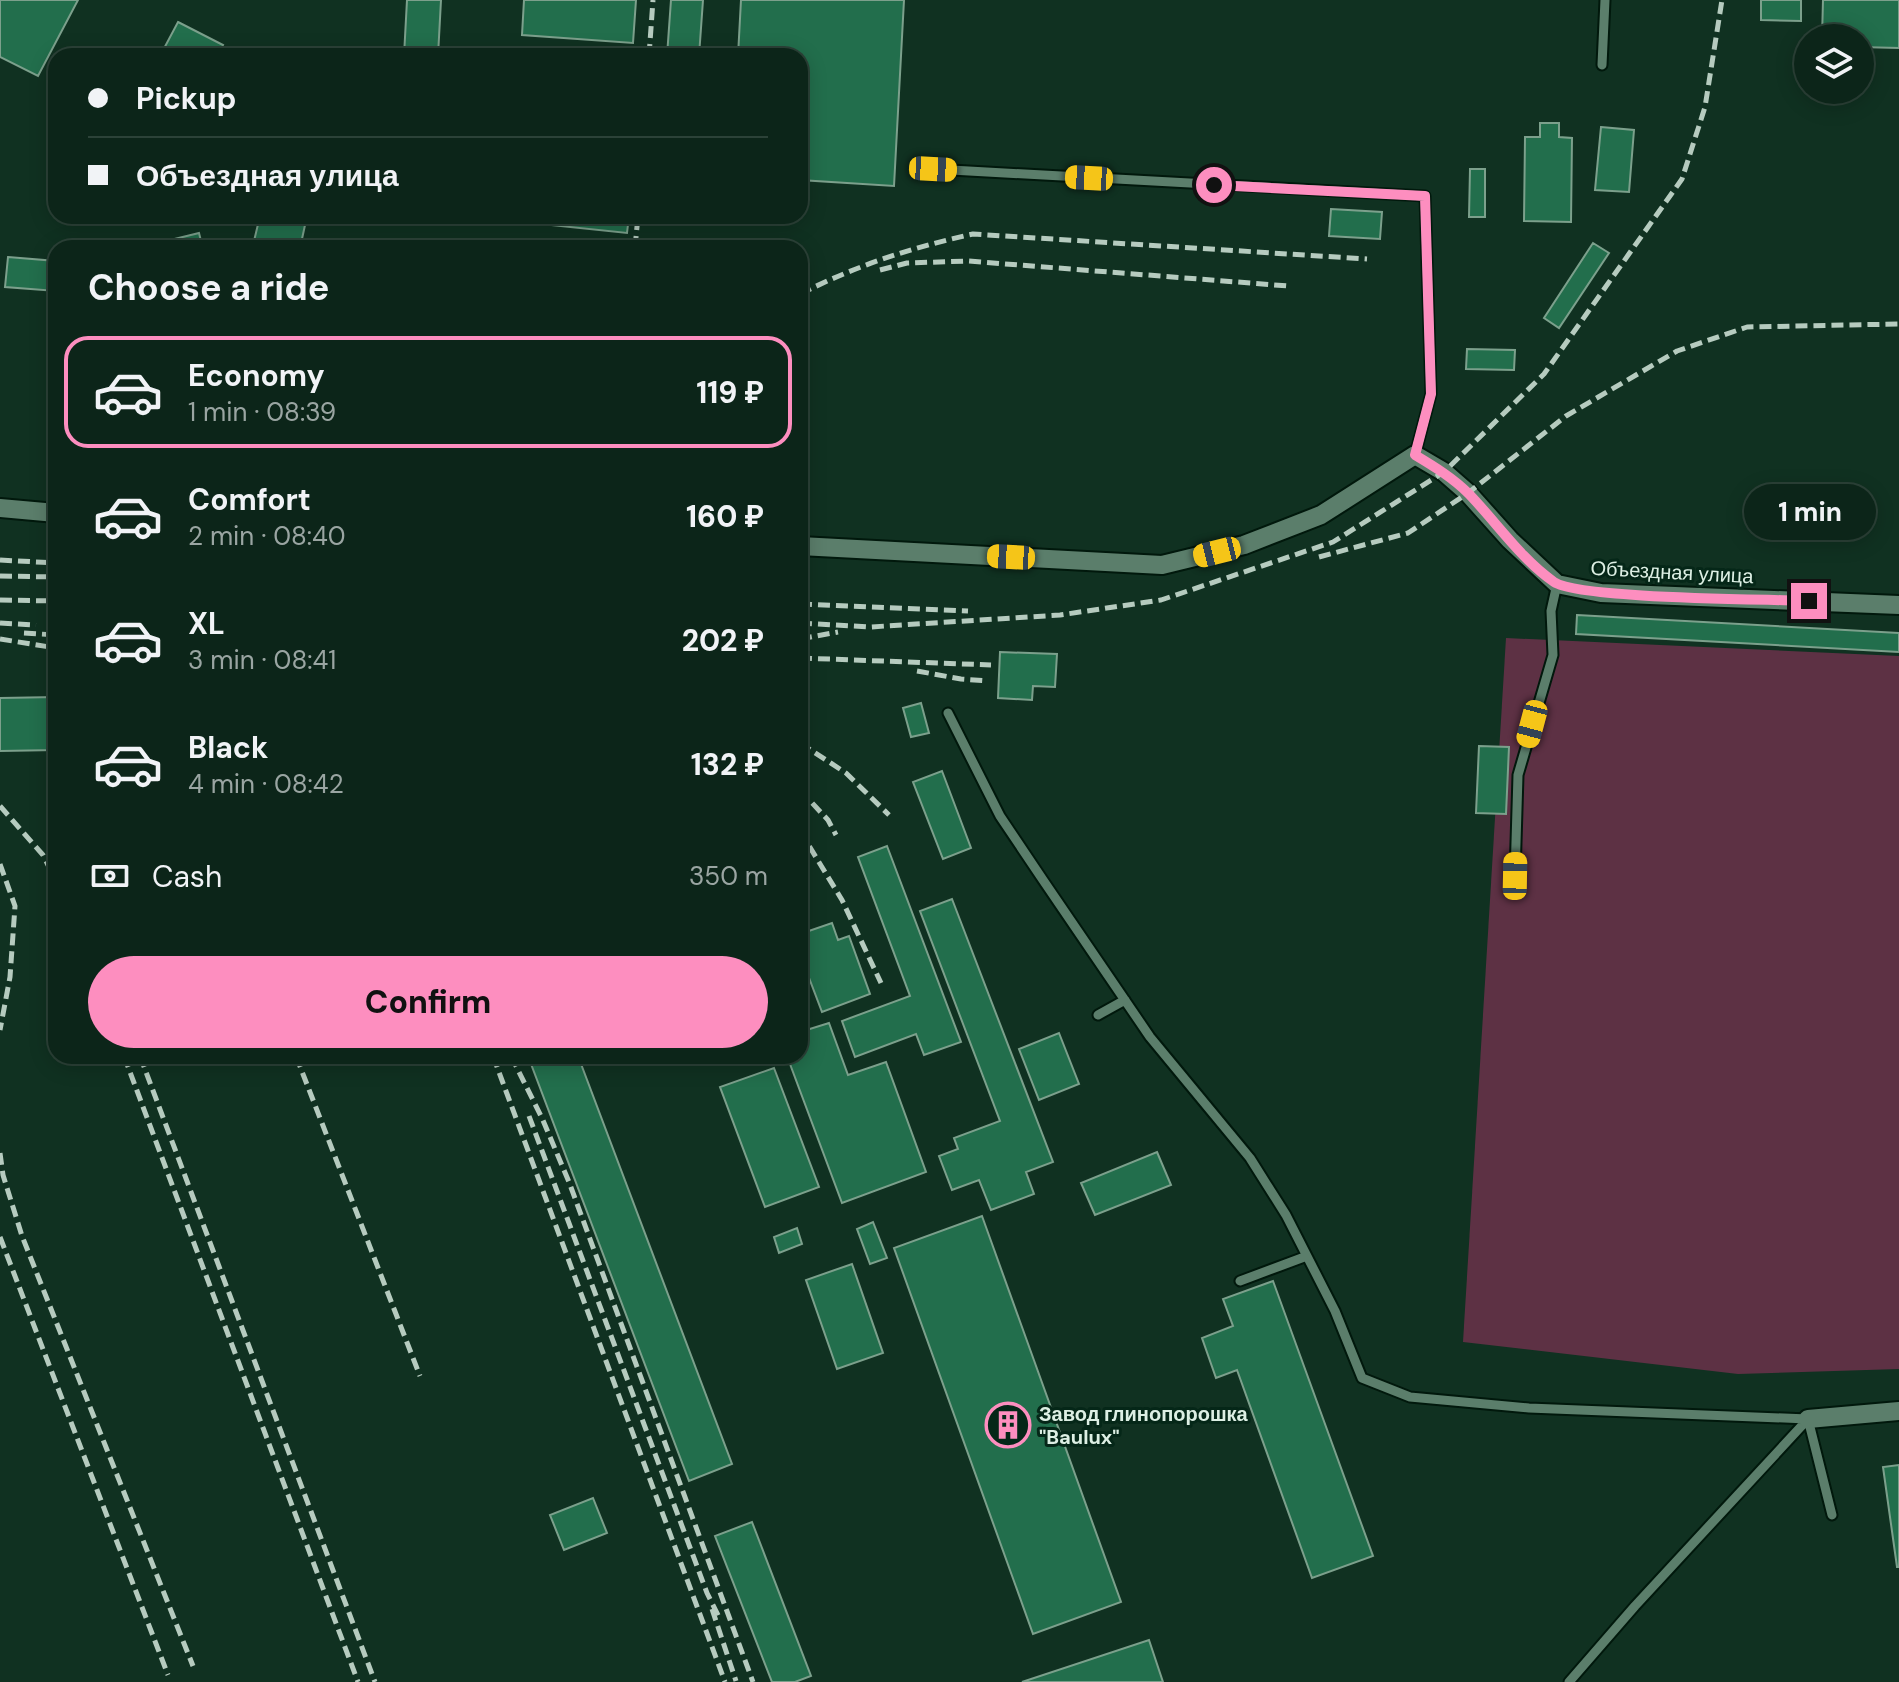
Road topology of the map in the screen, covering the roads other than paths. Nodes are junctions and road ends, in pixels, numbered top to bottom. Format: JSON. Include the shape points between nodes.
{"nodes":[{"id":1,"x":1605,"y":0,"type":"edge"},
{"id":2,"x":1602,"y":65,"type":"dead end"},
{"id":3,"x":933,"y":169,"type":"dead end"},
{"id":4,"x":1415,"y":455,"type":"junction"},
{"id":5,"x":0,"y":508,"type":"edge"},
{"id":6,"x":48,"y":512,"type":"edge"},
{"id":7,"x":808,"y":546,"type":"edge"},
{"id":8,"x":1557,"y":584,"type":"junction"},
{"id":9,"x":1899,"y":605,"type":"edge"},
{"id":10,"x":948,"y":713,"type":"dead end"},
{"id":11,"x":1515,"y":876,"type":"dead end"},
{"id":12,"x":1125,"y":1000,"type":"junction"},
{"id":13,"x":1098,"y":1015,"type":"dead end"},
{"id":14,"x":1307,"y":1256,"type":"junction"},
{"id":15,"x":1240,"y":1281,"type":"dead end"},
{"id":16,"x":1899,"y":1411,"type":"edge"},
{"id":17,"x":1808,"y":1419,"type":"junction"},
{"id":18,"x":1832,"y":1515,"type":"dead end"},
{"id":19,"x":1569,"y":1682,"type":"edge"}],
"edges":[{"from":1,"to":2,"type":"lane"},
{"from":3,"to":4,"type":"lane","via":[[1425,196],[1431,394]]},
{"from":4,"to":7,"type":"street","via":[[1321,515],[1244,545],[1162,565]]},
{"from":4,"to":8,"type":"street","via":[[1468,493]]},
{"from":5,"to":6,"type":"street"},
{"from":8,"to":9,"type":"street","name":"Объездная улица","via":[[1601,593]]},
{"from":8,"to":11,"type":"lane","via":[[1551,611],[1553,655],[1518,775]]},
{"from":10,"to":12,"type":"lane","via":[[1000,816]]},
{"from":12,"to":13,"type":"lane"},
{"from":12,"to":14,"type":"lane","via":[[1250,1158]]},
{"from":14,"to":15,"type":"lane"},
{"from":14,"to":17,"type":"lane","via":[[1362,1378],[1410,1397],[1529,1408]]},
{"from":16,"to":17,"type":"street"},
{"from":17,"to":18,"type":"lane"},
{"from":17,"to":19,"type":"lane"}]}
